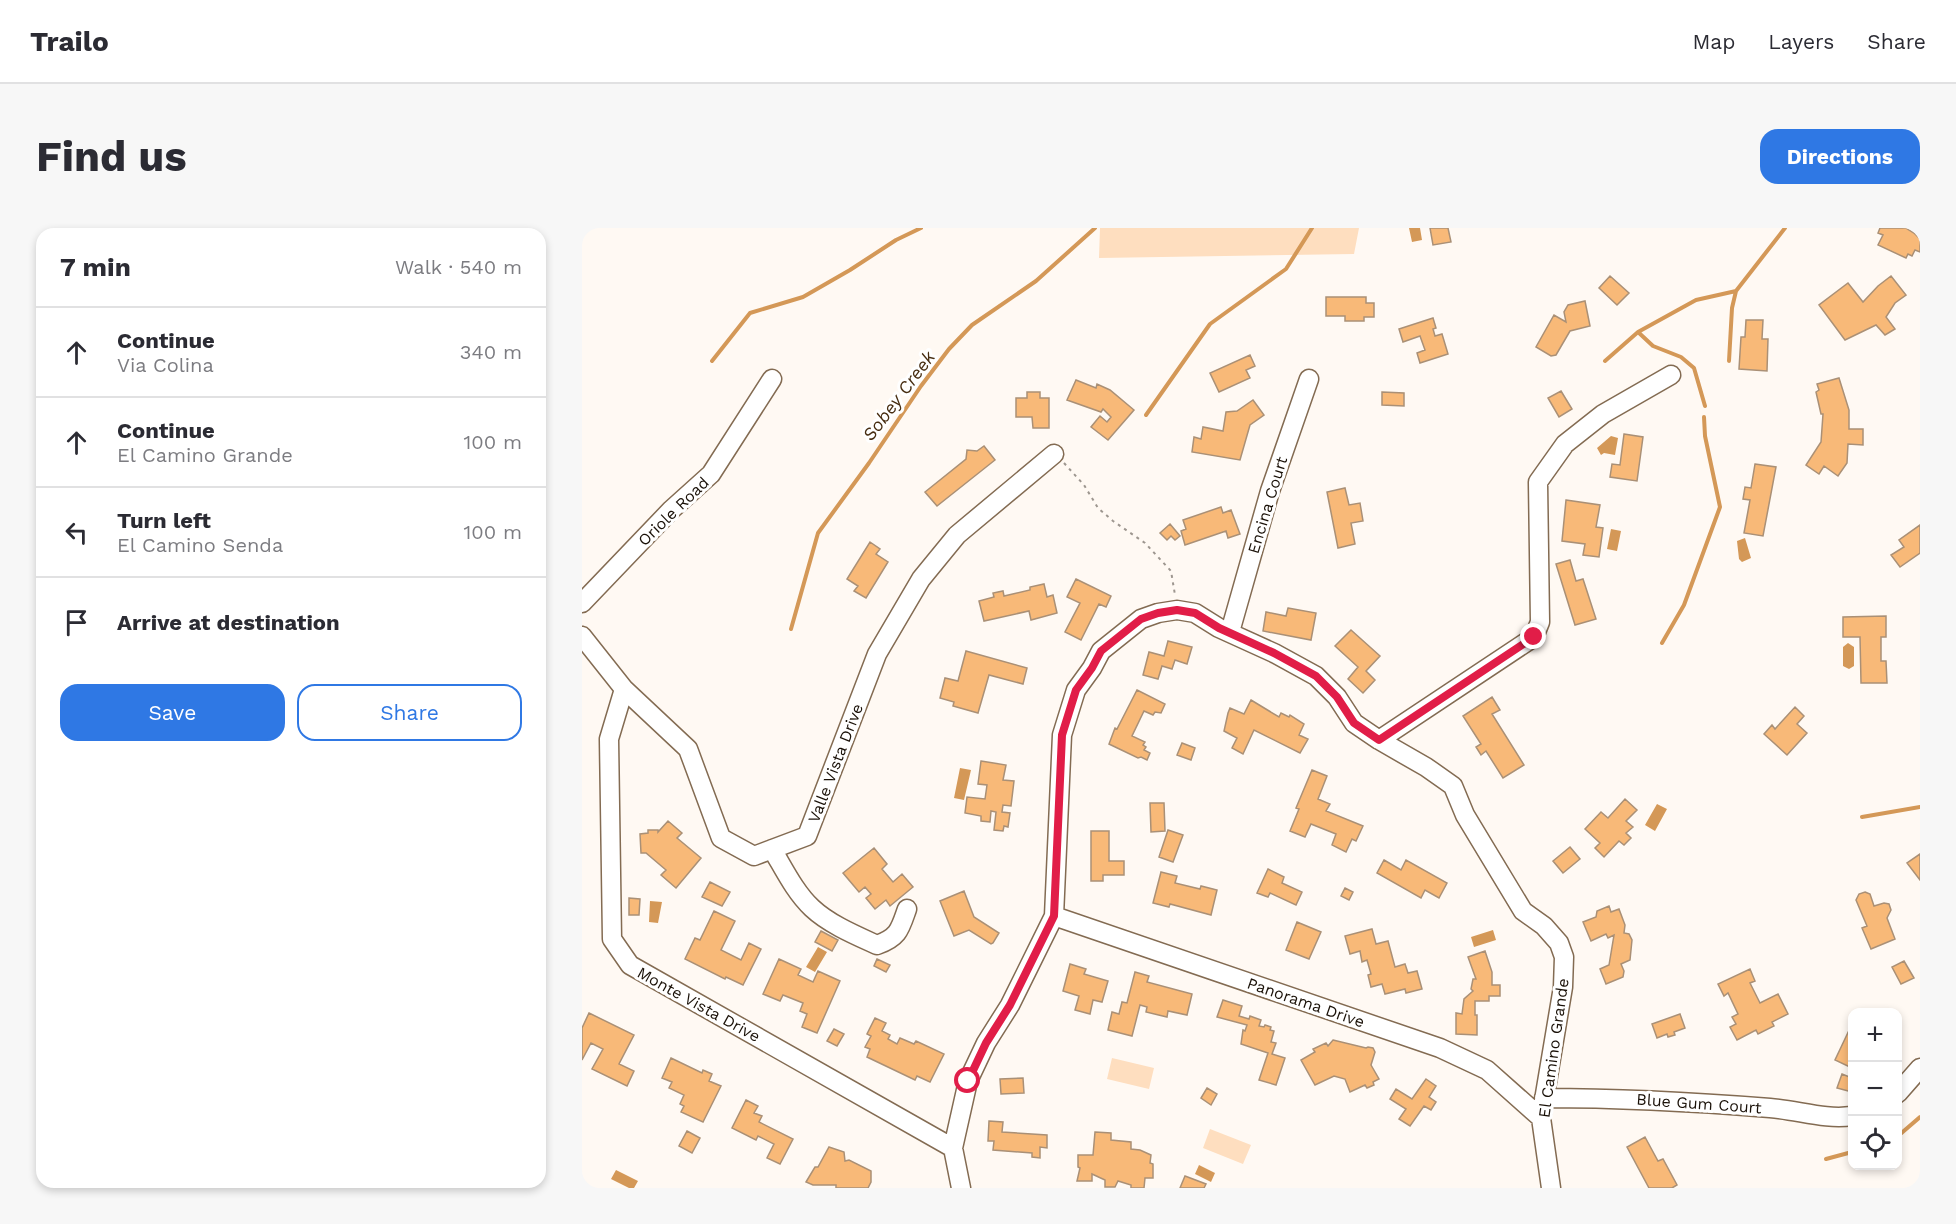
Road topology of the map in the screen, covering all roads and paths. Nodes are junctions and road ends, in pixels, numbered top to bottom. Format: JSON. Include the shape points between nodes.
{"nodes":[{"id":1,"x":1671,"y":375,"type":"dead end"},
{"id":2,"x":772,"y":379,"type":"dead end"},
{"id":3,"x":1309,"y":380,"type":"dead end"},
{"id":4,"x":1054,"y":454,"type":"joint"},
{"id":5,"x":582,"y":603,"type":"edge"},
{"id":6,"x":1177,"y":610,"type":"junction"},
{"id":7,"x":1230,"y":632,"type":"junction"},
{"id":8,"x":582,"y":636,"type":"edge"},
{"id":9,"x":624,"y":689,"type":"junction"},
{"id":10,"x":1379,"y":740,"type":"junction"},
{"id":11,"x":772,"y":849,"type":"junction"},
{"id":12,"x":907,"y":909,"type":"dead end"},
{"id":13,"x":1054,"y":916,"type":"junction"},
{"id":14,"x":1920,"y":1068,"type":"edge"},
{"id":15,"x":1902,"y":1088,"type":"edge"},
{"id":16,"x":1544,"y":1098,"type":"junction"},
{"id":17,"x":1848,"y":1117,"type":"edge"},
{"id":18,"x":1540,"y":1118,"type":"junction"},
{"id":19,"x":953,"y":1148,"type":"junction"},
{"id":20,"x":961,"y":1188,"type":"edge"},
{"id":21,"x":1551,"y":1188,"type":"edge"}],
"edges":[{"from":1,"to":10,"type":"street","via":[[1603,414],[1565,444],[1538,482],[1540,622],[1534,637]]},
{"from":2,"to":5,"type":"street","name":"Oriole Road","via":[[711,474]]},
{"from":3,"to":7,"type":"street","name":"Encina Court","via":[[1270,491]]},
{"from":4,"to":6,"type":"path","via":[[1071,469],[1098,507],[1145,543],[1171,571]]},
{"from":4,"to":11,"type":"street","name":"Valle Vista Drive","via":[[957,536],[921,579],[877,654],[807,836]]},
{"from":6,"to":7,"type":"street","name":"El Camino Grande","via":[[1195,613]]},
{"from":6,"to":13,"type":"street","via":[[1141,619],[1101,651],[1076,690],[1062,735]]},
{"from":7,"to":10,"type":"street","name":"El Camino Grande","via":[[1316,676],[1337,697],[1354,723]]},
{"from":8,"to":9,"type":"street","name":"Valle Vista Drive"},
{"from":9,"to":11,"type":"street","name":"Valle Vista Drive","via":[[688,749],[721,838],[754,856]]},
{"from":9,"to":19,"type":"street","name":"Monte Vista Drive","via":[[609,739],[612,939],[630,965]]},
{"from":10,"to":16,"type":"street","name":"El Camino Grande","via":[[1453,786],[1465,815],[1523,911],[1560,943],[1564,957],[1563,987]]},
{"from":11,"to":12,"type":"street","via":[[813,909],[861,938],[877,945],[890,940],[899,932]]},
{"from":13,"to":18,"type":"street","name":"Panorama Drive","via":[[1440,1048],[1487,1070]]},
{"from":13,"to":19,"type":"street","via":[[968,1081]]},
{"from":14,"to":15,"type":"street"},
{"from":16,"to":17,"type":"street","name":"Blue Gum Court","via":[[1628,1098]]},
{"from":16,"to":18,"type":"street","name":"El Camino Grande"},
{"from":18,"to":21,"type":"street","name":"El Camino Grande"},
{"from":19,"to":20,"type":"street"}]}
